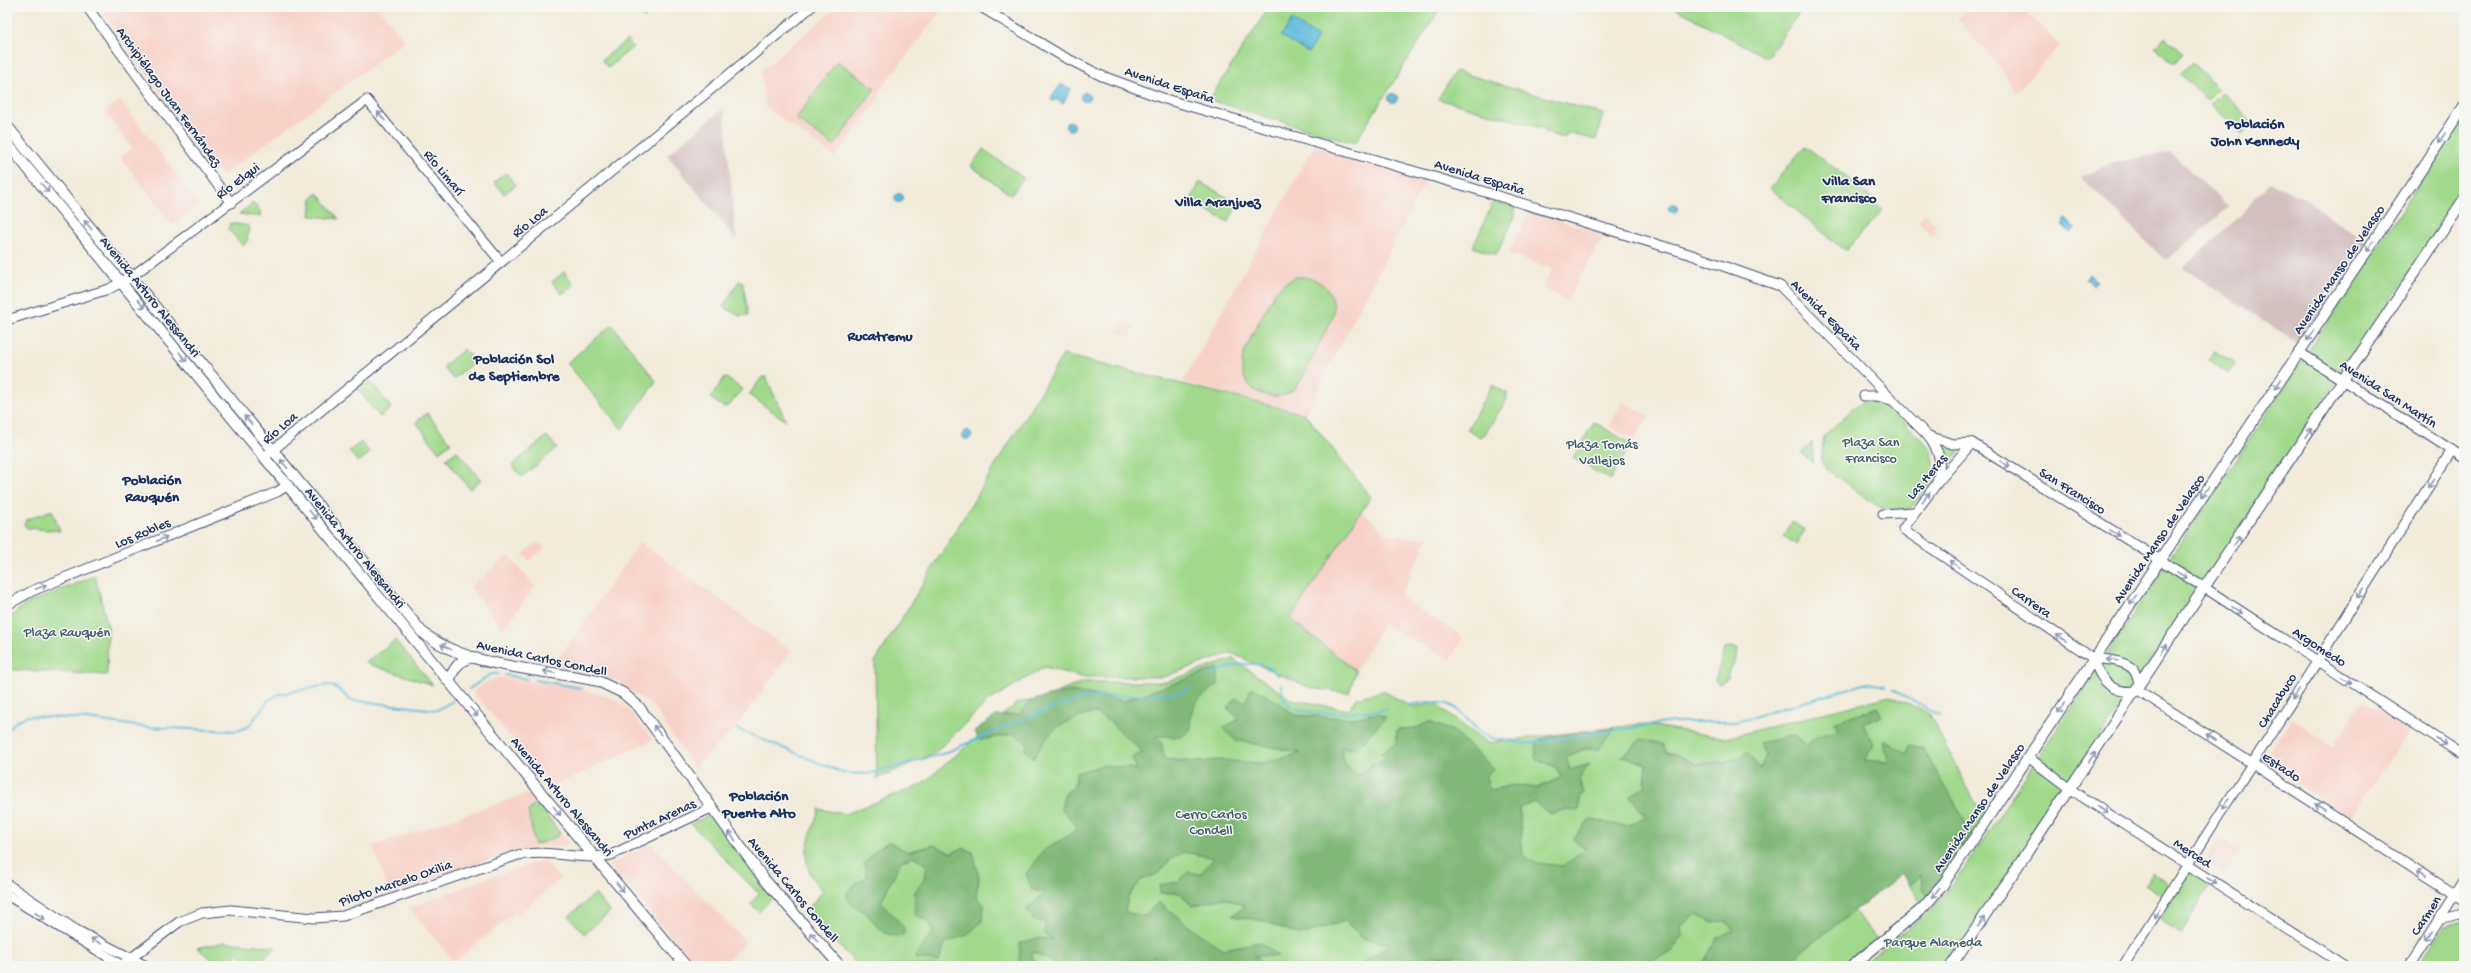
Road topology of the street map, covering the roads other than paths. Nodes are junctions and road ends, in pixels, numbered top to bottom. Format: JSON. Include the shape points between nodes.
{"nodes":[{"id":1,"x":87,"y":7,"type":"edge"},
{"id":2,"x":811,"y":7,"type":"edge"},
{"id":3,"x":981,"y":7,"type":"edge"},
{"id":4,"x":367,"y":100,"type":"joint"},
{"id":5,"x":2464,"y":106,"type":"edge"},
{"id":6,"x":7,"y":126,"type":"edge"},
{"id":7,"x":7,"y":143,"type":"edge"},
{"id":8,"x":2464,"y":200,"type":"edge"},
{"id":9,"x":231,"y":202,"type":"junction"},
{"id":10,"x":501,"y":262,"type":"junction"},
{"id":11,"x":127,"y":279,"type":"junction"},
{"id":12,"x":7,"y":320,"type":"edge"},
{"id":13,"x":2299,"y":352,"type":"junction"},
{"id":14,"x":2343,"y":381,"type":"junction"},
{"id":15,"x":1864,"y":396,"type":"dead end"},
{"id":16,"x":1895,"y":402,"type":"junction"},
{"id":17,"x":1928,"y":436,"type":"junction"},
{"id":18,"x":1972,"y":443,"type":"junction"},
{"id":19,"x":2452,"y":450,"type":"junction"},
{"id":20,"x":269,"y":454,"type":"junction"},
{"id":21,"x":2464,"y":458,"type":"edge"},
{"id":22,"x":1937,"y":483,"type":"junction"},
{"id":23,"x":288,"y":485,"type":"junction"},
{"id":24,"x":1914,"y":512,"type":"junction"},
{"id":25,"x":1883,"y":514,"type":"dead end"},
{"id":26,"x":1903,"y":529,"type":"joint"},
{"id":27,"x":2159,"y":561,"type":"junction"},
{"id":28,"x":2205,"y":588,"type":"junction"},
{"id":29,"x":7,"y":605,"type":"edge"},
{"id":30,"x":403,"y":627,"type":"junction"},
{"id":31,"x":422,"y":632,"type":"junction"},
{"id":32,"x":473,"y":657,"type":"junction"},
{"id":33,"x":2094,"y":659,"type":"junction"},
{"id":34,"x":2317,"y":661,"type":"junction"},
{"id":35,"x":449,"y":682,"type":"junction"},
{"id":36,"x":2138,"y":690,"type":"junction"},
{"id":37,"x":2464,"y":756,"type":"edge"},
{"id":38,"x":2028,"y":757,"type":"junction"},
{"id":39,"x":2252,"y":763,"type":"junction"},
{"id":40,"x":2070,"y":789,"type":"junction"},
{"id":41,"x":711,"y":808,"type":"junction"},
{"id":42,"x":595,"y":857,"type":"junction"},
{"id":43,"x":2188,"y":865,"type":"junction"},
{"id":44,"x":2464,"y":880,"type":"edge"},
{"id":45,"x":7,"y":884,"type":"edge"},
{"id":46,"x":2455,"y":894,"type":"junction"},
{"id":47,"x":7,"y":896,"type":"edge"},
{"id":48,"x":2464,"y":900,"type":"edge"},
{"id":49,"x":2464,"y":914,"type":"edge"},
{"id":50,"x":2438,"y":920,"type":"junction"},
{"id":51,"x":131,"y":958,"type":"junction"},
{"id":52,"x":122,"y":966,"type":"edge"},
{"id":53,"x":146,"y":966,"type":"edge"},
{"id":54,"x":686,"y":966,"type":"edge"},
{"id":55,"x":840,"y":966,"type":"edge"},
{"id":56,"x":1852,"y":966,"type":"edge"},
{"id":57,"x":1951,"y":966,"type":"edge"},
{"id":58,"x":2123,"y":966,"type":"edge"},
{"id":59,"x":2345,"y":966,"type":"edge"},
{"id":60,"x":2409,"y":966,"type":"edge"}],
"edges":[{"from":1,"to":9,"type":"street","name":"Archipiélago Juan Fernández"},
{"from":2,"to":10,"type":"street","name":"Río Loa"},
{"from":3,"to":16,"type":"street","name":"Avenida España","via":[[1062,56],[1102,76],[1164,99],[1689,254],[1780,286]]},
{"from":4,"to":9,"type":"street","name":"Río Elqui"},
{"from":10,"to":4,"type":"street","name":"Río Limarí","one_way":true},
{"from":5,"to":13,"type":"main road","name":"Avenida Manso de Velasco","one_way":true},
{"from":11,"to":6,"type":"main road","name":"Avenida Arturo Alessandri","one_way":true},
{"from":7,"to":11,"type":"main road","name":"Avenida Arturo Alessandri","one_way":true},
{"from":8,"to":14,"type":"main road"},
{"from":9,"to":11,"type":"street","name":"Río Elqui"},
{"from":10,"to":20,"type":"street","name":"Río Loa"},
{"from":11,"to":12,"type":"street","name":"Río Elqui","via":[[108,289]]},
{"from":11,"to":20,"type":"main road","name":"Avenida Arturo Alessandri"},
{"from":13,"to":14,"type":"street","name":"Avenida San Martín"},
{"from":13,"to":27,"type":"main road","name":"Avenida Manso de Velasco","one_way":true},
{"from":14,"to":19,"type":"street","name":"Avenida San Martín"},
{"from":28,"to":14,"type":"main road","one_way":true},
{"from":15,"to":16,"type":"street","via":[[1877,396]]},
{"from":16,"to":17,"type":"street","name":"Avenida España"},
{"from":17,"to":18,"type":"street","name":"Avenida España","via":[[1952,444]]},
{"from":17,"to":22,"type":"street","name":"Avenida España","via":[[1940,456]]},
{"from":18,"to":22,"type":"street","name":"Las Heras"},
{"from":18,"to":27,"type":"street","name":"San Francisco","one_way":true},
{"from":19,"to":21,"type":"street","name":"Avenida San Martín"},
{"from":19,"to":34,"type":"street","name":"Chacabuco","one_way":true},
{"from":20,"to":23,"type":"main road","name":"Avenida Arturo Alessandri"},
{"from":31,"to":20,"type":"main road","name":"Avenida Arturo Alessandri","one_way":true},
{"from":24,"to":22,"type":"street","name":"Las Heras","one_way":true},
{"from":29,"to":23,"type":"street","name":"Los Robles","one_way":true,"via":[[32,591],[278,492]]},
{"from":23,"to":30,"type":"main road","name":"Avenida Arturo Alessandri","one_way":true},
{"from":24,"to":25,"type":"street"},
{"from":24,"to":26,"type":"street","name":"Las Heras"},
{"from":33,"to":26,"type":"street","name":"Carrera","one_way":true},
{"from":27,"to":28,"type":"street","name":"Argomedo","one_way":true},
{"from":27,"to":33,"type":"main road","name":"Avenida Manso de Velasco","one_way":true},
{"from":28,"to":34,"type":"street","name":"Argomedo","one_way":true},
{"from":36,"to":28,"type":"main road","one_way":true},
{"from":30,"to":31,"type":"main road"},
{"from":30,"to":35,"type":"main road","name":"Avenida Arturo Alessandri"},
{"from":32,"to":31,"type":"main road","name":"Avenida Carlos Condell","one_way":true,"via":[[445,647]]},
{"from":32,"to":35,"type":"main road","via":[[457,666]]},
{"from":41,"to":32,"type":"main road","name":"Avenida Carlos Condell","one_way":true,"via":[[666,742],[639,707],[623,692],[598,681]]},
{"from":33,"to":36,"type":"street","via":[[2099,675],[2108,685],[2122,691]]},
{"from":36,"to":33,"type":"street","one_way":true,"via":[[2137,675],[2125,663],[2116,659]]},
{"from":33,"to":38,"type":"main road","name":"Avenida Manso de Velasco","one_way":true},
{"from":34,"to":37,"type":"street","name":"Argomedo","one_way":true},
{"from":34,"to":39,"type":"street","name":"Chacabuco","one_way":true},
{"from":35,"to":42,"type":"main road","name":"Avenida Arturo Alessandri","one_way":true},
{"from":39,"to":36,"type":"street","name":"Estado","one_way":true},
{"from":40,"to":36,"type":"main road","one_way":true},
{"from":38,"to":40,"type":"street","name":"Merced"},
{"from":38,"to":56,"type":"main road","name":"Avenida Manso de Velasco","one_way":true,"via":[[1931,899]]},
{"from":39,"to":43,"type":"street","name":"Chacabuco","one_way":true},
{"from":46,"to":39,"type":"street","name":"Estado","one_way":true},
{"from":40,"to":43,"type":"street","name":"Merced","one_way":true},
{"from":57,"to":40,"type":"main road","one_way":true},
{"from":41,"to":42,"type":"street","name":"Punta Arenas","via":[[617,853]]},
{"from":55,"to":41,"type":"main road","name":"Avenida Carlos Condell","one_way":true,"via":[[764,879]]},
{"from":42,"to":51,"type":"street","name":"Piloto Marcelo Oxilia","via":[[544,852],[518,855],[371,908],[336,917],[314,918],[231,910],[202,913],[179,922]]},
{"from":42,"to":54,"type":"main road","name":"Avenida Arturo Alessandri","one_way":true},
{"from":43,"to":58,"type":"street","name":"Chacabuco","one_way":true},
{"from":43,"to":59,"type":"street","name":"Merced","one_way":true},
{"from":44,"to":46,"type":"street","name":"Carmen"},
{"from":51,"to":45,"type":"street","one_way":true,"via":[[76,930]]},
{"from":46,"to":48,"type":"street","name":"Estado"},
{"from":46,"to":50,"type":"street","name":"Carmen"},
{"from":47,"to":52,"type":"street","one_way":true},
{"from":49,"to":50,"type":"street"},
{"from":50,"to":60,"type":"street","name":"Carmen","one_way":true},
{"from":51,"to":52,"type":"street","name":"Piloto Marcelo Oxilia"},
{"from":51,"to":53,"type":"street"}]}
